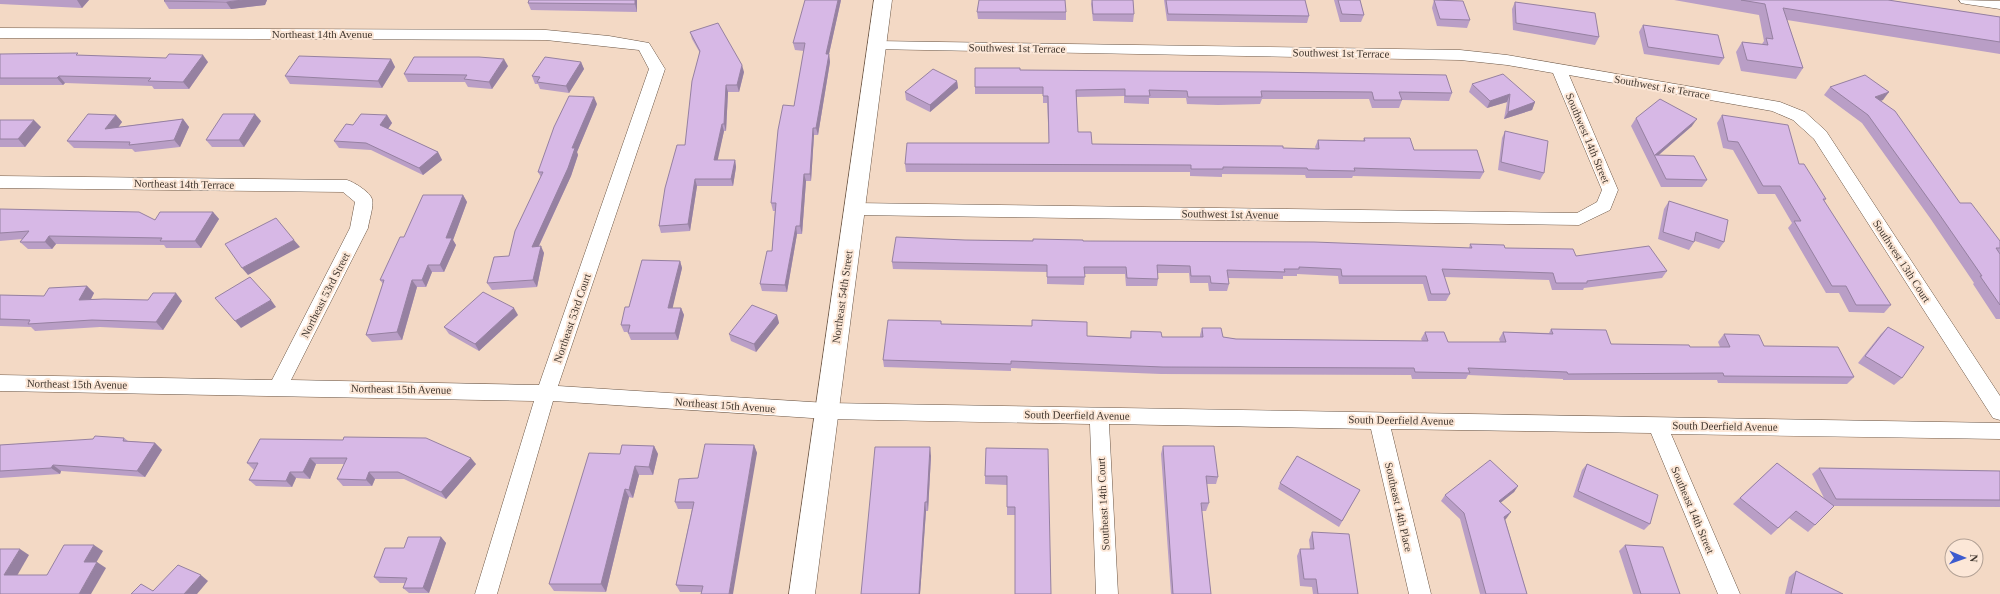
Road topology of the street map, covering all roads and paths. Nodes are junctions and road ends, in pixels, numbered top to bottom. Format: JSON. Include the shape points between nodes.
{"nodes":[{"id":1,"x":883,"y":0,"type":"edge"},
{"id":2,"x":1966,"y":0,"type":"edge"},
{"id":3,"x":2000,"y":5,"type":"edge"},
{"id":4,"x":0,"y":33,"type":"edge"},
{"id":5,"x":644,"y":46,"type":"joint"},
{"id":6,"x":876,"y":46,"type":"junction"},
{"id":7,"x":1559,"y":70,"type":"junction"},
{"id":8,"x":1799,"y":116,"type":"joint"},
{"id":9,"x":0,"y":182,"type":"edge"},
{"id":10,"x":364,"y":200,"type":"joint"},
{"id":11,"x":1604,"y":206,"type":"joint"},
{"id":12,"x":854,"y":209,"type":"junction"},
{"id":13,"x":0,"y":383,"type":"edge"},
{"id":14,"x":278,"y":387,"type":"junction"},
{"id":15,"x":546,"y":393,"type":"junction"},
{"id":16,"x":801,"y":410,"type":"joint"},
{"id":17,"x":827,"y":411,"type":"junction"},
{"id":18,"x":2000,"y":412,"type":"edge"},
{"id":19,"x":1099,"y":415,"type":"junction"},
{"id":20,"x":1379,"y":420,"type":"junction"},
{"id":21,"x":1657,"y":425,"type":"junction"},
{"id":22,"x":2000,"y":431,"type":"edge"},
{"id":23,"x":486,"y":594,"type":"edge"},
{"id":24,"x":802,"y":594,"type":"edge"},
{"id":25,"x":1107,"y":594,"type":"edge"},
{"id":26,"x":1420,"y":594,"type":"edge"},
{"id":27,"x":1729,"y":594,"type":"edge"}],
"edges":[{"from":1,"to":6,"type":"street","name":"Northeast 54th Street"},
{"from":2,"to":3,"type":"street"},
{"from":4,"to":5,"type":"street","name":"Northeast 14th Avenue","via":[[546,36],[609,40]]},
{"from":5,"to":15,"type":"street","name":"Northeast 53rd Court","via":[[657,69]]},
{"from":6,"to":7,"type":"street","name":"Southwest 1st Terrace","via":[[1460,55],[1507,60]]},
{"from":6,"to":12,"type":"street","name":"Northeast 54th Street"},
{"from":7,"to":8,"type":"street","name":"Southwest 1st Terrace","via":[[1775,106]]},
{"from":7,"to":11,"type":"street","name":"Southwest 14th Street","via":[[1610,190]]},
{"from":8,"to":18,"type":"street","name":"Southwest 13th Court","via":[[1820,135]]},
{"from":9,"to":10,"type":"street","name":"Northeast 14th Terrace","via":[[347,186]]},
{"from":10,"to":14,"type":"street","name":"Northeast 53rd Street","via":[[359,228]]},
{"from":11,"to":12,"type":"street","name":"Southwest 1st Avenue","via":[[1579,219]]},
{"from":12,"to":17,"type":"street","name":"Northeast 54th Street"},
{"from":13,"to":14,"type":"street","name":"Northeast 15th Avenue"},
{"from":14,"to":15,"type":"street","name":"Northeast 15th Avenue"},
{"from":15,"to":16,"type":"street","name":"Northeast 15th Avenue"},
{"from":15,"to":23,"type":"street","name":"Northeast 53rd Court"},
{"from":16,"to":17,"type":"street","name":"South Deerfield Avenue"},
{"from":17,"to":19,"type":"street","name":"South Deerfield Avenue"},
{"from":17,"to":24,"type":"street","name":"Northeast 54th Street"},
{"from":19,"to":20,"type":"street","name":"South Deerfield Avenue"},
{"from":19,"to":25,"type":"street","name":"Southeast 14th Court"},
{"from":20,"to":21,"type":"street","name":"South Deerfield Avenue"},
{"from":20,"to":26,"type":"street","name":"Southeast 14th Place"},
{"from":21,"to":22,"type":"street","name":"South Deerfield Avenue"},
{"from":21,"to":27,"type":"street","name":"Southeast 14th Street"}]}
